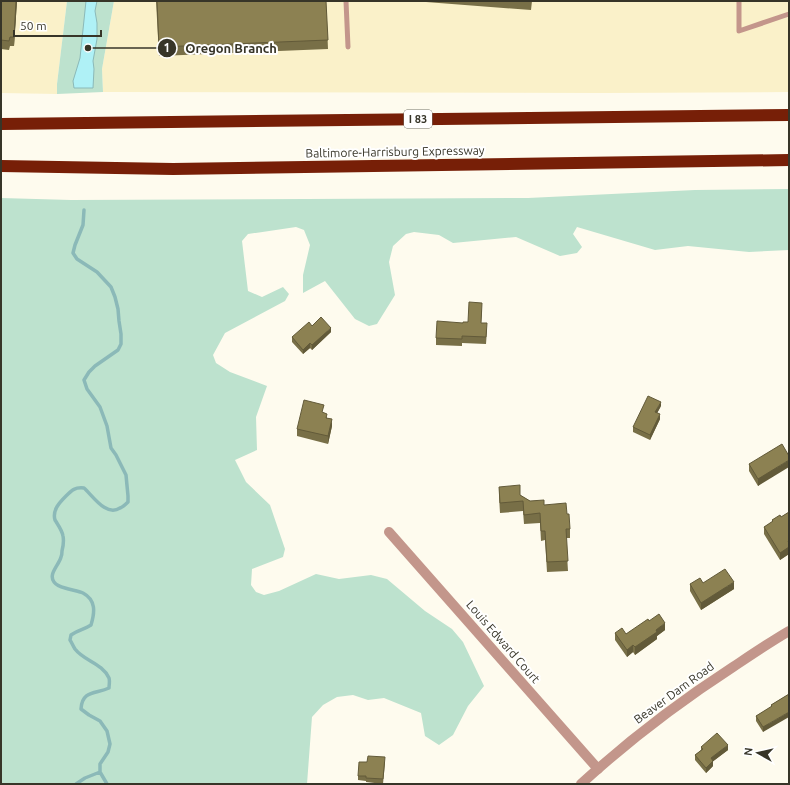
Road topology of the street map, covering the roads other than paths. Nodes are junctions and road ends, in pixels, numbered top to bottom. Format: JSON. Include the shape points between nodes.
{"nodes":[{"id":1,"x":346,"y":1,"type":"edge"},
{"id":2,"x":739,"y":1,"type":"edge"},
{"id":3,"x":789,"y":14,"type":"edge"},
{"id":4,"x":348,"y":47,"type":"dead end"},
{"id":5,"x":789,"y":115,"type":"edge"},
{"id":6,"x":1,"y":123,"type":"edge"},
{"id":7,"x":789,"y":160,"type":"edge"},
{"id":8,"x":1,"y":166,"type":"edge"},
{"id":9,"x":389,"y":532,"type":"dead end"},
{"id":10,"x":789,"y":631,"type":"edge"},
{"id":11,"x":598,"y":769,"type":"junction"},
{"id":12,"x":581,"y":784,"type":"edge"}],
"edges":[{"from":1,"to":4,"type":"lane"},
{"from":2,"to":3,"type":"lane","via":[[739,31]]},
{"from":5,"to":6,"type":"highway","number":"I 83"},
{"from":7,"to":8,"type":"highway","name":"Baltimore-Harrisburg Expressway","via":[[173,169]]},
{"from":9,"to":11,"type":"street","name":"Louis Edward Court"},
{"from":10,"to":11,"type":"street","name":"Beaver Dam Road","via":[[673,708]]},
{"from":11,"to":12,"type":"street","name":"Beaver Dam Road"}]}
